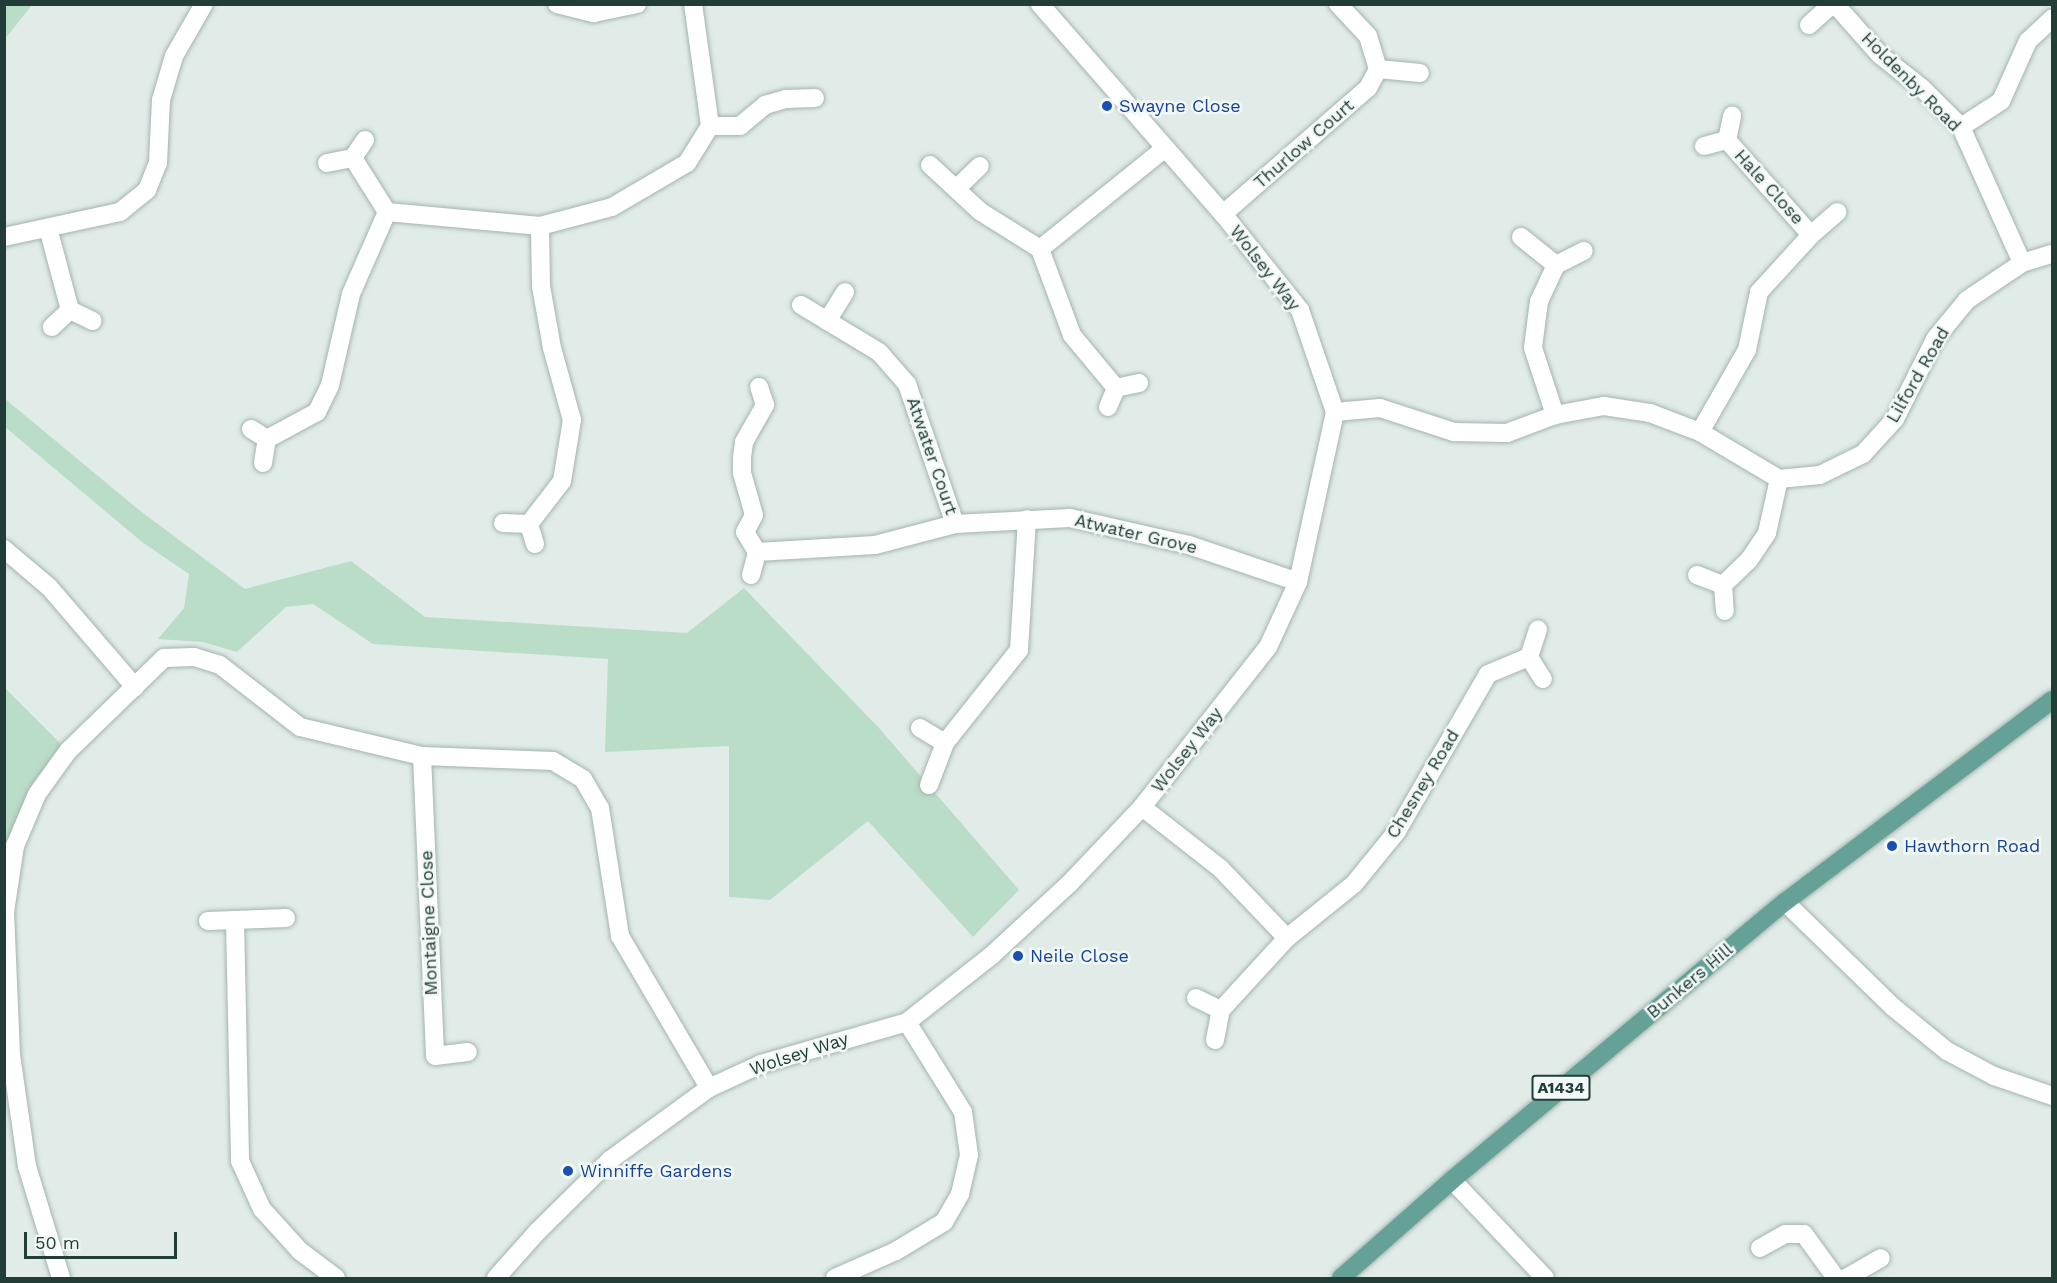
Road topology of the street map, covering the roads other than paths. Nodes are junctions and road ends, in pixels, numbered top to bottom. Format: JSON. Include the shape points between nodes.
{"nodes":[{"id":1,"x":204,"y":4,"type":"edge"},
{"id":2,"x":557,"y":4,"type":"edge"},
{"id":3,"x":637,"y":4,"type":"edge"},
{"id":4,"x":693,"y":4,"type":"edge"},
{"id":5,"x":1040,"y":4,"type":"edge"},
{"id":6,"x":1338,"y":4,"type":"edge"},
{"id":7,"x":1834,"y":4,"type":"edge"},
{"id":8,"x":2052,"y":19,"type":"edge"},
{"id":9,"x":1809,"y":25,"type":"dead end"},
{"id":10,"x":1378,"y":69,"type":"junction"},
{"id":11,"x":1420,"y":73,"type":"dead end"},
{"id":12,"x":815,"y":98,"type":"dead end"},
{"id":13,"x":1732,"y":116,"type":"dead end"},
{"id":14,"x":710,"y":126,"type":"junction"},
{"id":15,"x":1961,"y":127,"type":"junction"},
{"id":16,"x":365,"y":140,"type":"dead end"},
{"id":17,"x":1727,"y":140,"type":"junction"},
{"id":18,"x":1704,"y":146,"type":"dead end"},
{"id":19,"x":1165,"y":148,"type":"junction"},
{"id":20,"x":353,"y":158,"type":"junction"},
{"id":21,"x":327,"y":163,"type":"dead end"},
{"id":22,"x":930,"y":165,"type":"dead end"},
{"id":23,"x":980,"y":166,"type":"dead end"},
{"id":24,"x":956,"y":189,"type":"junction"},
{"id":25,"x":387,"y":212,"type":"junction"},
{"id":26,"x":1837,"y":212,"type":"dead end"},
{"id":27,"x":1223,"y":214,"type":"junction"},
{"id":28,"x":540,"y":226,"type":"junction"},
{"id":29,"x":48,"y":228,"type":"junction"},
{"id":30,"x":1811,"y":235,"type":"junction"},
{"id":31,"x":4,"y":237,"type":"edge"},
{"id":32,"x":1521,"y":237,"type":"dead end"},
{"id":33,"x":1040,"y":249,"type":"junction"},
{"id":34,"x":1584,"y":251,"type":"dead end"},
{"id":35,"x":2052,"y":254,"type":"edge"},
{"id":36,"x":2022,"y":263,"type":"junction"},
{"id":37,"x":1556,"y":265,"type":"junction"},
{"id":38,"x":845,"y":292,"type":"dead end"},
{"id":39,"x":801,"y":305,"type":"dead end"},
{"id":40,"x":70,"y":310,"type":"junction"},
{"id":41,"x":93,"y":321,"type":"dead end"},
{"id":42,"x":827,"y":321,"type":"junction"},
{"id":43,"x":52,"y":327,"type":"dead end"},
{"id":44,"x":1139,"y":383,"type":"dead end"},
{"id":45,"x":759,"y":387,"type":"dead end"},
{"id":46,"x":1116,"y":388,"type":"junction"},
{"id":47,"x":1108,"y":407,"type":"dead end"},
{"id":48,"x":1335,"y":412,"type":"junction"},
{"id":49,"x":1555,"y":415,"type":"junction"},
{"id":50,"x":251,"y":429,"type":"dead end"},
{"id":51,"x":1700,"y":432,"type":"junction"},
{"id":52,"x":267,"y":439,"type":"junction"},
{"id":53,"x":263,"y":463,"type":"dead end"},
{"id":54,"x":1779,"y":479,"type":"junction"},
{"id":55,"x":1027,"y":519,"type":"junction"},
{"id":56,"x":503,"y":523,"type":"dead end"},
{"id":57,"x":529,"y":524,"type":"junction"},
{"id":58,"x":955,"y":524,"type":"junction"},
{"id":59,"x":535,"y":544,"type":"dead end"},
{"id":60,"x":4,"y":549,"type":"edge"},
{"id":61,"x":757,"y":552,"type":"junction"},
{"id":62,"x":751,"y":575,"type":"dead end"},
{"id":63,"x":1697,"y":575,"type":"dead end"},
{"id":64,"x":1298,"y":582,"type":"junction"},
{"id":65,"x":1723,"y":585,"type":"junction"},
{"id":66,"x":1725,"y":611,"type":"dead end"},
{"id":67,"x":1538,"y":629,"type":"dead end"},
{"id":68,"x":1529,"y":657,"type":"junction"},
{"id":69,"x":1543,"y":679,"type":"dead end"},
{"id":70,"x":135,"y":687,"type":"junction"},
{"id":71,"x":2052,"y":700,"type":"edge"},
{"id":72,"x":920,"y":728,"type":"dead end"},
{"id":73,"x":945,"y":743,"type":"junction"},
{"id":74,"x":422,"y":756,"type":"junction"},
{"id":75,"x":929,"y":786,"type":"dead end"},
{"id":76,"x":1142,"y":807,"type":"junction"},
{"id":77,"x":1785,"y":902,"type":"junction"},
{"id":78,"x":286,"y":918,"type":"dead end"},
{"id":79,"x":236,"y":920,"type":"junction"},
{"id":80,"x":207,"y":921,"type":"dead end"},
{"id":81,"x":1287,"y":938,"type":"junction"},
{"id":82,"x":1196,"y":998,"type":"dead end"},
{"id":83,"x":1221,"y":1010,"type":"junction"},
{"id":84,"x":907,"y":1022,"type":"junction"},
{"id":85,"x":1215,"y":1040,"type":"dead end"},
{"id":86,"x":468,"y":1052,"type":"dead end"},
{"id":87,"x":8,"y":1056,"type":"edge"},
{"id":88,"x":709,"y":1088,"type":"junction"},
{"id":89,"x":2052,"y":1096,"type":"edge"},
{"id":90,"x":1452,"y":1180,"type":"junction"},
{"id":91,"x":1760,"y":1248,"type":"dead end"},
{"id":92,"x":1881,"y":1258,"type":"dead end"},
{"id":93,"x":56,"y":1277,"type":"edge"},
{"id":94,"x":336,"y":1278,"type":"edge"},
{"id":95,"x":496,"y":1278,"type":"edge"},
{"id":96,"x":834,"y":1278,"type":"edge"},
{"id":97,"x":1341,"y":1278,"type":"edge"},
{"id":98,"x":1545,"y":1278,"type":"edge"},
{"id":99,"x":1836,"y":1278,"type":"edge"},
{"id":100,"x":1846,"y":1278,"type":"edge"}],
"edges":[{"from":1,"to":29,"type":"street","via":[[174,56],[161,100],[158,163],[147,190],[120,213]]},
{"from":2,"to":3,"type":"street","via":[[594,13]]},
{"from":4,"to":14,"type":"street"},
{"from":5,"to":19,"type":"street","name":"Wolsey Way"},
{"from":6,"to":10,"type":"street","via":[[1368,36]]},
{"from":7,"to":9,"type":"street","name":"Holdenby Road"},
{"from":7,"to":15,"type":"street","name":"Holdenby Road","via":[[1880,55],[1922,88]]},
{"from":8,"to":15,"type":"street","via":[[2028,41],[2001,101]]},
{"from":10,"to":11,"type":"street"},
{"from":10,"to":27,"type":"street","name":"Thurlow Court","via":[[1368,88]]},
{"from":12,"to":14,"type":"street","via":[[786,99],[765,105],[740,126]]},
{"from":13,"to":17,"type":"street","name":"Hale Close"},
{"from":14,"to":28,"type":"street","via":[[687,163],[612,207]]},
{"from":15,"to":36,"type":"street","name":"Holdenby Road"},
{"from":16,"to":20,"type":"street"},
{"from":17,"to":18,"type":"street","name":"Hale Close"},
{"from":17,"to":30,"type":"street","name":"Hale Close"},
{"from":19,"to":27,"type":"street","name":"Wolsey Way"},
{"from":19,"to":33,"type":"street"},
{"from":20,"to":21,"type":"street"},
{"from":20,"to":25,"type":"street"},
{"from":22,"to":24,"type":"street"},
{"from":23,"to":24,"type":"street"},
{"from":24,"to":33,"type":"street","via":[[981,212]]},
{"from":25,"to":28,"type":"street"},
{"from":25,"to":52,"type":"street","via":[[351,294],[330,385],[317,412]]},
{"from":26,"to":30,"type":"street","name":"Hale Close"},
{"from":27,"to":48,"type":"street","name":"Wolsey Way","via":[[1300,309]]},
{"from":28,"to":57,"type":"street","via":[[541,286],[552,348],[572,420],[562,481]]},
{"from":29,"to":31,"type":"street"},
{"from":29,"to":40,"type":"street"},
{"from":30,"to":51,"type":"street","name":"Hale Close","via":[[1759,292],[1747,350]]},
{"from":32,"to":37,"type":"street"},
{"from":33,"to":46,"type":"street","via":[[1072,335]]},
{"from":34,"to":37,"type":"street"},
{"from":35,"to":36,"type":"street","name":"Lilford Road"},
{"from":36,"to":54,"type":"street","name":"Lilford Road","via":[[1967,300],[1935,339],[1895,419],[1863,454],[1820,475]]},
{"from":37,"to":49,"type":"street","via":[[1539,302],[1533,348]]},
{"from":38,"to":42,"type":"street"},
{"from":39,"to":42,"type":"street","name":"Atwater Court"},
{"from":40,"to":41,"type":"street"},
{"from":40,"to":43,"type":"street"},
{"from":42,"to":58,"type":"street","name":"Atwater Court","via":[[879,352],[907,384]]},
{"from":44,"to":46,"type":"street"},
{"from":45,"to":61,"type":"street","via":[[765,405],[744,442],[742,457],[742,473],[754,515],[745,532]]},
{"from":46,"to":47,"type":"street"},
{"from":48,"to":49,"type":"street","via":[[1380,408],[1454,432],[1507,434]]},
{"from":48,"to":64,"type":"street","name":"Wolsey Way"},
{"from":49,"to":51,"type":"street","via":[[1604,406],[1650,412]]},
{"from":50,"to":52,"type":"street"},
{"from":51,"to":54,"type":"street"},
{"from":52,"to":53,"type":"street"},
{"from":54,"to":65,"type":"street","via":[[1767,533],[1749,560]]},
{"from":55,"to":58,"type":"street","name":"Atwater Grove"},
{"from":55,"to":64,"type":"street","name":"Atwater Grove","via":[[1070,518],[1189,545]]},
{"from":55,"to":73,"type":"street","via":[[1019,650]]},
{"from":56,"to":57,"type":"street"},
{"from":57,"to":59,"type":"street"},
{"from":58,"to":61,"type":"street","name":"Atwater Grove","via":[[875,545]]},
{"from":60,"to":70,"type":"street","via":[[49,587]]},
{"from":61,"to":62,"type":"street"},
{"from":63,"to":65,"type":"street"},
{"from":64,"to":76,"type":"street","name":"Wolsey Way","via":[[1268,648]]},
{"from":65,"to":66,"type":"street"},
{"from":67,"to":68,"type":"street"},
{"from":68,"to":69,"type":"street"},
{"from":68,"to":81,"type":"street","name":"Chesney Road","via":[[1488,674],[1397,831],[1354,884]]},
{"from":70,"to":74,"type":"street","via":[[164,657],[194,657],[220,665],[300,727]]},
{"from":70,"to":87,"type":"street","via":[[69,751],[37,794],[15,846],[5,912]]},
{"from":71,"to":77,"type":"main road","name":"Bunkers Hill","number":"A1434"},
{"from":72,"to":73,"type":"street"},
{"from":73,"to":75,"type":"street"},
{"from":74,"to":86,"type":"street","name":"Montaigne Close","via":[[435,1056]]},
{"from":74,"to":88,"type":"street","via":[[553,761],[583,779],[600,808],[620,936]]},
{"from":76,"to":81,"type":"street","via":[[1221,869]]},
{"from":76,"to":84,"type":"street","name":"Wolsey Way","via":[[1069,884],[992,955]]},
{"from":77,"to":89,"type":"street","via":[[1886,1000],[1947,1051],[1994,1076]]},
{"from":77,"to":90,"type":"main road","name":"Bunkers Hill","number":"A1434"},
{"from":78,"to":79,"type":"street"},
{"from":79,"to":80,"type":"street"},
{"from":79,"to":94,"type":"street","via":[[240,1161],[262,1209],[300,1251]]},
{"from":81,"to":83,"type":"street","name":"Chesney Road"},
{"from":82,"to":83,"type":"street"},
{"from":83,"to":85,"type":"street"},
{"from":84,"to":88,"type":"street","name":"Wolsey Way","via":[[761,1064]]},
{"from":84,"to":96,"type":"street","via":[[963,1112],[969,1155],[960,1194],[944,1222],[896,1251]]},
{"from":87,"to":93,"type":"street","via":[[27,1166]]},
{"from":88,"to":95,"type":"street","name":"Wolsey Way","via":[[610,1160]]},
{"from":90,"to":97,"type":"main road","name":"Bunkers Hill","number":"A1434"},
{"from":90,"to":98,"type":"street"},
{"from":91,"to":99,"type":"street","via":[[1785,1234],[1804,1234]]},
{"from":92,"to":100,"type":"street"}]}
